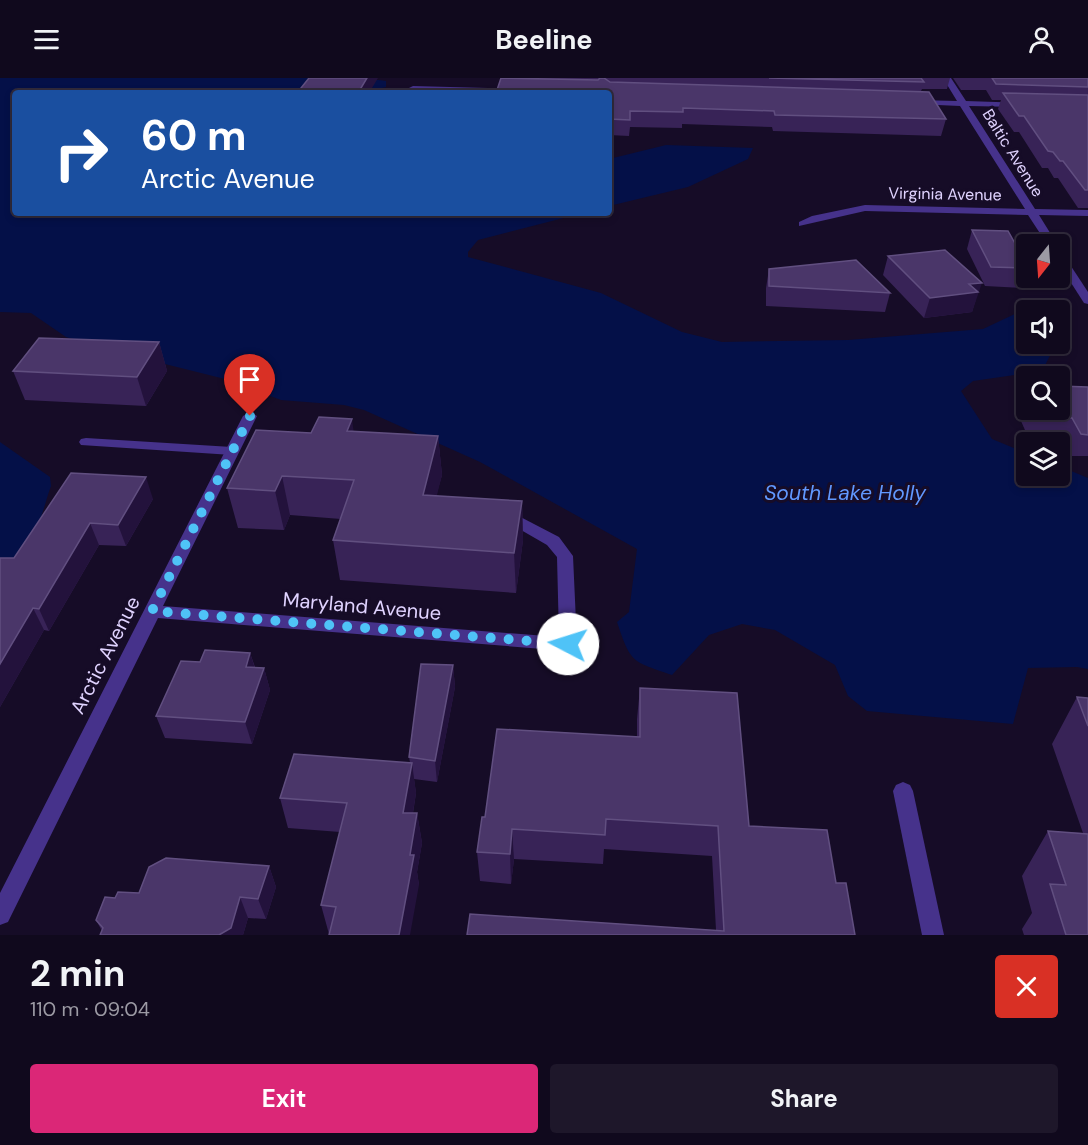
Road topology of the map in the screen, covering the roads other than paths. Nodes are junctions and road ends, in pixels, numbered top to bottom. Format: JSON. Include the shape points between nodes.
{"nodes":[{"id":1,"x":947,"y":78,"type":"edge"},
{"id":2,"x":903,"y":101,"type":"edge"},
{"id":3,"x":962,"y":103,"type":"junction"},
{"id":4,"x":1031,"y":105,"type":"edge"},
{"id":5,"x":1030,"y":211,"type":"junction"},
{"id":6,"x":1088,"y":213,"type":"edge"},
{"id":7,"x":803,"y":224,"type":"dead end"},
{"id":8,"x":1045,"y":234,"type":"edge"},
{"id":9,"x":1070,"y":273,"type":"edge"},
{"id":10,"x":1088,"y":301,"type":"edge"},
{"id":11,"x":250,"y":416,"type":"dead end"},
{"id":12,"x":86,"y":442,"type":"dead end"},
{"id":13,"x":232,"y":452,"type":"junction"},
{"id":14,"x":492,"y":506,"type":"edge"},
{"id":15,"x":152,"y":611,"type":"junction"},
{"id":16,"x":903,"y":791,"type":"dead end"},
{"id":17,"x":0,"y":915,"type":"edge"},
{"id":18,"x":933,"y":935,"type":"edge"}],
"edges":[{"from":1,"to":3,"type":"street","name":"Baltic Avenue"},
{"from":2,"to":3,"type":"street"},
{"from":3,"to":4,"type":"street"},
{"from":3,"to":5,"type":"street","name":"Baltic Avenue"},
{"from":5,"to":6,"type":"street","name":"Virginia Avenue"},
{"from":5,"to":7,"type":"street","name":"Virginia Avenue","via":[[865,208]]},
{"from":5,"to":8,"type":"street","name":"Baltic Avenue"},
{"from":9,"to":10,"type":"street"},
{"from":11,"to":13,"type":"street","name":"Arctic Avenue"},
{"from":12,"to":13,"type":"street"},
{"from":13,"to":15,"type":"street","name":"Arctic Avenue"},
{"from":14,"to":15,"type":"street","name":"Maryland Avenue","via":[[553,541],[565,556],[568,644]]},
{"from":15,"to":17,"type":"street","name":"Arctic Avenue"},
{"from":16,"to":18,"type":"street"}]}
